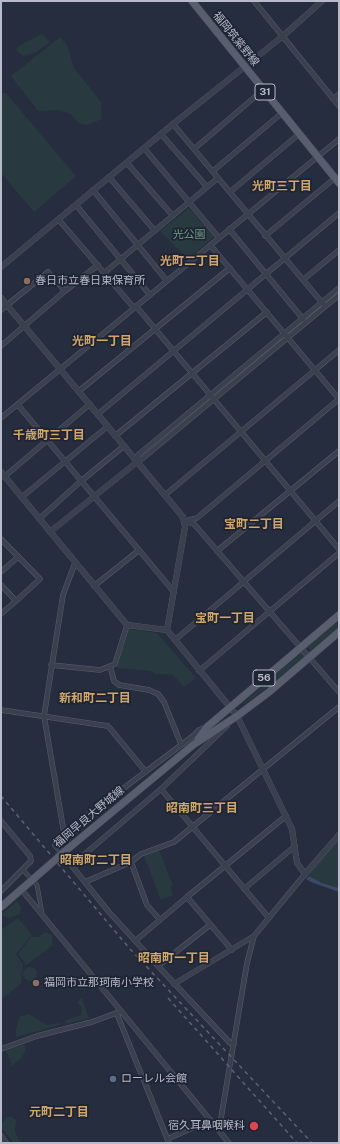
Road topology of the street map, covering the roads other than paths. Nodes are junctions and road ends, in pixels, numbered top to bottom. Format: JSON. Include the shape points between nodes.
{"nodes":[{"id":1,"x":192,"y":1,"type":"edge"},
{"id":2,"x":254,"y":1,"type":"edge"},
{"id":3,"x":322,"y":1,"type":"edge"},
{"id":4,"x":283,"y":36,"type":"junction"},
{"id":5,"x":244,"y":66,"type":"junction"},
{"id":6,"x":263,"y":90,"type":"junction"},
{"id":7,"x":339,"y":94,"type":"edge"},
{"id":8,"x":333,"y":100,"type":"junction"},
{"id":9,"x":339,"y":106,"type":"edge"},
{"id":10,"x":282,"y":113,"type":"junction"},
{"id":11,"x":173,"y":124,"type":"junction"},
{"id":12,"x":161,"y":134,"type":"junction"},
{"id":13,"x":299,"y":134,"type":"junction"},
{"id":14,"x":339,"y":139,"type":"edge"},
{"id":15,"x":144,"y":148,"type":"junction"},
{"id":16,"x":194,"y":149,"type":"junction"},
{"id":17,"x":316,"y":156,"type":"junction"},
{"id":18,"x":127,"y":163,"type":"junction"},
{"id":19,"x":213,"y":171,"type":"junction"},
{"id":20,"x":109,"y":177,"type":"junction"},
{"id":21,"x":218,"y":178,"type":"junction"},
{"id":22,"x":337,"y":181,"type":"edge"},
{"id":23,"x":207,"y":187,"type":"junction"},
{"id":24,"x":93,"y":190,"type":"junction"},
{"id":25,"x":230,"y":192,"type":"junction"},
{"id":26,"x":190,"y":202,"type":"junction"},
{"id":27,"x":76,"y":205,"type":"junction"},
{"id":28,"x":339,"y":213,"type":"edge"},
{"id":29,"x":247,"y":214,"type":"junction"},
{"id":30,"x":173,"y":216,"type":"junction"},
{"id":31,"x":59,"y":220,"type":"junction"},
{"id":32,"x":229,"y":229,"type":"junction"},
{"id":33,"x":156,"y":231,"type":"junction"},
{"id":34,"x":265,"y":236,"type":"junction"},
{"id":35,"x":219,"y":238,"type":"junction"},
{"id":36,"x":138,"y":245,"type":"junction"},
{"id":37,"x":211,"y":246,"type":"junction"},
{"id":38,"x":339,"y":250,"type":"edge"},
{"id":39,"x":284,"y":258,"type":"junction"},
{"id":40,"x":121,"y":259,"type":"junction"},
{"id":41,"x":98,"y":265,"type":"junction"},
{"id":42,"x":1,"y":267,"type":"edge"},
{"id":43,"x":230,"y":268,"type":"junction"},
{"id":44,"x":104,"y":273,"type":"junction"},
{"id":45,"x":266,"y":273,"type":"junction"},
{"id":46,"x":303,"y":280,"type":"junction"},
{"id":47,"x":167,"y":281,"type":"junction"},
{"id":48,"x":339,"y":288,"type":"edge"},
{"id":49,"x":248,"y":290,"type":"junction"},
{"id":50,"x":65,"y":291,"type":"junction"},
{"id":51,"x":150,"y":295,"type":"junction"},
{"id":52,"x":339,"y":295,"type":"edge"},
{"id":53,"x":1,"y":298,"type":"edge"},
{"id":54,"x":7,"y":305,"type":"junction"},
{"id":55,"x":324,"y":305,"type":"junction"},
{"id":56,"x":135,"y":307,"type":"junction"},
{"id":57,"x":1,"y":310,"type":"edge"},
{"id":58,"x":267,"y":312,"type":"junction"},
{"id":59,"x":303,"y":319,"type":"junction"},
{"id":60,"x":24,"y":326,"type":"junction"},
{"id":61,"x":155,"y":328,"type":"junction"},
{"id":62,"x":287,"y":336,"type":"junction"},
{"id":63,"x":1,"y":346,"type":"edge"},
{"id":64,"x":174,"y":350,"type":"junction"},
{"id":65,"x":339,"y":350,"type":"edge"},
{"id":66,"x":60,"y":369,"type":"junction"},
{"id":67,"x":315,"y":370,"type":"junction"},
{"id":68,"x":193,"y":373,"type":"junction"},
{"id":69,"x":79,"y":391,"type":"junction"},
{"id":70,"x":213,"y":397,"type":"junction"},
{"id":71,"x":339,"y":399,"type":"edge"},
{"id":72,"x":90,"y":404,"type":"junction"},
{"id":73,"x":18,"y":405,"type":"junction"},
{"id":74,"x":98,"y":414,"type":"junction"},
{"id":75,"x":1,"y":418,"type":"edge"},
{"id":76,"x":108,"y":426,"type":"junction"},
{"id":77,"x":241,"y":431,"type":"junction"},
{"id":78,"x":116,"y":436,"type":"junction"},
{"id":79,"x":46,"y":440,"type":"junction"},
{"id":80,"x":124,"y":446,"type":"junction"},
{"id":81,"x":339,"y":451,"type":"edge"},
{"id":82,"x":265,"y":460,"type":"junction"},
{"id":83,"x":64,"y":461,"type":"junction"},
{"id":84,"x":137,"y":462,"type":"junction"},
{"id":85,"x":3,"y":474,"type":"edge"},
{"id":86,"x":81,"y":481,"type":"junction"},
{"id":87,"x":290,"y":491,"type":"junction"},
{"id":88,"x":165,"y":496,"type":"junction"},
{"id":89,"x":22,"y":497,"type":"junction"},
{"id":90,"x":93,"y":497,"type":"junction"},
{"id":91,"x":339,"y":501,"type":"edge"},
{"id":92,"x":39,"y":518,"type":"junction"},
{"id":93,"x":316,"y":520,"type":"junction"},
{"id":94,"x":185,"y":521,"type":"junction"},
{"id":95,"x":50,"y":532,"type":"junction"},
{"id":96,"x":1,"y":539,"type":"edge"},
{"id":97,"x":339,"y":549,"type":"edge"},
{"id":98,"x":138,"y":551,"type":"junction"},
{"id":99,"x":218,"y":551,"type":"junction"},
{"id":100,"x":339,"y":553,"type":"edge"},
{"id":101,"x":18,"y":557,"type":"junction"},
{"id":102,"x":75,"y":563,"type":"junction"},
{"id":103,"x":1,"y":572,"type":"edge"},
{"id":104,"x":243,"y":581,"type":"junction"},
{"id":105,"x":1,"y":585,"type":"edge"},
{"id":106,"x":94,"y":586,"type":"junction"},
{"id":107,"x":174,"y":592,"type":"junction"},
{"id":108,"x":16,"y":601,"type":"junction"},
{"id":109,"x":269,"y":611,"type":"junction"},
{"id":110,"x":1,"y":614,"type":"edge"},
{"id":111,"x":339,"y":615,"type":"edge"},
{"id":112,"x":126,"y":626,"type":"junction"},
{"id":113,"x":167,"y":630,"type":"junction"},
{"id":114,"x":339,"y":632,"type":"edge"},
{"id":115,"x":175,"y":640,"type":"junction"},
{"id":116,"x":301,"y":647,"type":"junction"},
{"id":117,"x":310,"y":657,"type":"junction"},
{"id":118,"x":51,"y":666,"type":"junction"},
{"id":119,"x":110,"y":666,"type":"junction"},
{"id":120,"x":200,"y":671,"type":"junction"},
{"id":121,"x":339,"y":692,"type":"edge"},
{"id":122,"x":339,"y":707,"type":"edge"},
{"id":123,"x":230,"y":708,"type":"junction"},
{"id":124,"x":1,"y":710,"type":"edge"},
{"id":125,"x":44,"y":716,"type":"junction"},
{"id":126,"x":237,"y":716,"type":"junction"},
{"id":127,"x":207,"y":727,"type":"junction"},
{"id":128,"x":181,"y":744,"type":"junction"},
{"id":129,"x":193,"y":745,"type":"junction"},
{"id":130,"x":263,"y":770,"type":"junction"},
{"id":131,"x":146,"y":772,"type":"junction"},
{"id":132,"x":160,"y":789,"type":"junction"},
{"id":133,"x":286,"y":816,"type":"junction"},
{"id":134,"x":1,"y":821,"type":"edge"},
{"id":135,"x":193,"y":828,"type":"junction"},
{"id":136,"x":64,"y":833,"type":"junction"},
{"id":137,"x":339,"y":835,"type":"edge"},
{"id":138,"x":295,"y":846,"type":"junction"},
{"id":139,"x":131,"y":862,"type":"junction"},
{"id":140,"x":72,"y":865,"type":"junction"},
{"id":141,"x":224,"y":866,"type":"junction"},
{"id":142,"x":23,"y":870,"type":"junction"},
{"id":143,"x":304,"y":875,"type":"junction"},
{"id":144,"x":85,"y":882,"type":"junction"},
{"id":145,"x":244,"y":888,"type":"junction"},
{"id":146,"x":21,"y":889,"type":"junction"},
{"id":147,"x":1,"y":891,"type":"edge"},
{"id":148,"x":187,"y":897,"type":"junction"},
{"id":149,"x":1,"y":907,"type":"edge"},
{"id":150,"x":42,"y":912,"type":"junction"},
{"id":151,"x":268,"y":917,"type":"junction"},
{"id":152,"x":160,"y":920,"type":"junction"},
{"id":153,"x":210,"y":925,"type":"junction"},
{"id":154,"x":254,"y":936,"type":"junction"},
{"id":155,"x":135,"y":940,"type":"junction"},
{"id":156,"x":232,"y":950,"type":"junction"},
{"id":157,"x":158,"y":966,"type":"junction"},
{"id":158,"x":174,"y":984,"type":"junction"},
{"id":159,"x":121,"y":1010,"type":"junction"},
{"id":160,"x":118,"y":1014,"type":"junction"},
{"id":161,"x":234,"y":1044,"type":"junction"},
{"id":162,"x":1,"y":1049,"type":"edge"},
{"id":163,"x":211,"y":1120,"type":"junction"},
{"id":164,"x":219,"y":1130,"type":"junction"},
{"id":165,"x":1,"y":1136,"type":"edge"},
{"id":166,"x":168,"y":1141,"type":"edge"},
{"id":167,"x":6,"y":1143,"type":"edge"},
{"id":168,"x":229,"y":1143,"type":"edge"}],
"edges":[{"from":1,"to":5,"type":"main road","name":"福岡筑紫野線","number":"31"},
{"from":2,"to":4,"type":"street"},
{"from":3,"to":4,"type":"street"},
{"from":4,"to":5,"type":"street"},
{"from":4,"to":8,"type":"street"},
{"from":5,"to":6,"type":"main road","name":"福岡筑紫野線","number":"31"},
{"from":5,"to":11,"type":"street"},
{"from":6,"to":10,"type":"main road","name":"福岡筑紫野線","number":"31"},
{"from":6,"to":16,"type":"street"},
{"from":7,"to":8,"type":"street"},
{"from":8,"to":9,"type":"street"},
{"from":10,"to":13,"type":"main road","name":"福岡筑紫野線","number":"31"},
{"from":10,"to":19,"type":"street"},
{"from":11,"to":12,"type":"street"},
{"from":11,"to":16,"type":"street"},
{"from":12,"to":15,"type":"street"},
{"from":12,"to":23,"type":"street"},
{"from":13,"to":17,"type":"main road","name":"福岡筑紫野線","number":"31"},
{"from":13,"to":25,"type":"street"},
{"from":14,"to":17,"type":"street"},
{"from":15,"to":18,"type":"street"},
{"from":15,"to":26,"type":"street"},
{"from":16,"to":19,"type":"street"},
{"from":17,"to":22,"type":"main road","name":"福岡筑紫野線","number":"31"},
{"from":17,"to":29,"type":"street"},
{"from":18,"to":20,"type":"street"},
{"from":18,"to":30,"type":"street"},
{"from":19,"to":21,"type":"street"},
{"from":20,"to":24,"type":"street"},
{"from":20,"to":33,"type":"street"},
{"from":21,"to":23,"type":"street"},
{"from":21,"to":25,"type":"street"},
{"from":22,"to":34,"type":"street"},
{"from":23,"to":26,"type":"street"},
{"from":24,"to":27,"type":"street"},
{"from":24,"to":36,"type":"street"},
{"from":25,"to":29,"type":"street"},
{"from":26,"to":30,"type":"street"},
{"from":26,"to":35,"type":"street"},
{"from":27,"to":31,"type":"street"},
{"from":27,"to":40,"type":"street"},
{"from":28,"to":39,"type":"street"},
{"from":29,"to":32,"type":"street"},
{"from":29,"to":34,"type":"street"},
{"from":30,"to":33,"type":"street"},
{"from":31,"to":41,"type":"street"},
{"from":31,"to":42,"type":"street"},
{"from":32,"to":35,"type":"street"},
{"from":32,"to":45,"type":"street"},
{"from":33,"to":36,"type":"street"},
{"from":34,"to":39,"type":"street"},
{"from":35,"to":37,"type":"street"},
{"from":36,"to":40,"type":"street"},
{"from":36,"to":47,"type":"street"},
{"from":37,"to":43,"type":"street"},
{"from":37,"to":47,"type":"street"},
{"from":38,"to":46,"type":"street"},
{"from":39,"to":45,"type":"street"},
{"from":39,"to":46,"type":"street"},
{"from":40,"to":44,"type":"street"},
{"from":40,"to":51,"type":"street"},
{"from":41,"to":44,"type":"street"},
{"from":41,"to":50,"type":"street"},
{"from":43,"to":49,"type":"street"},
{"from":43,"to":61,"type":"street"},
{"from":44,"to":56,"type":"street"},
{"from":45,"to":49,"type":"street"},
{"from":45,"to":59,"type":"street"},
{"from":46,"to":55,"type":"street"},
{"from":47,"to":51,"type":"street"},
{"from":48,"to":55,"type":"street"},
{"from":49,"to":58,"type":"street"},
{"from":49,"to":64,"type":"street"},
{"from":50,"to":54,"type":"street","via":[[48,272]]},
{"from":50,"to":60,"type":"street"},
{"from":51,"to":56,"type":"street"},
{"from":52,"to":55,"type":"street"},
{"from":53,"to":54,"type":"street"},
{"from":54,"to":57,"type":"street"},
{"from":54,"to":60,"type":"street"},
{"from":55,"to":59,"type":"street"},
{"from":55,"to":62,"type":"street"},
{"from":56,"to":61,"type":"street"},
{"from":56,"to":66,"type":"street"},
{"from":58,"to":62,"type":"street"},
{"from":58,"to":68,"type":"street"},
{"from":59,"to":62,"type":"street"},
{"from":60,"to":63,"type":"street"},
{"from":60,"to":66,"type":"street"},
{"from":61,"to":64,"type":"street"},
{"from":61,"to":69,"type":"street"},
{"from":62,"to":67,"type":"street"},
{"from":62,"to":70,"type":"street"},
{"from":64,"to":68,"type":"street"},
{"from":64,"to":74,"type":"street"},
{"from":65,"to":67,"type":"street"},
{"from":66,"to":69,"type":"street"},
{"from":66,"to":73,"type":"street"},
{"from":67,"to":71,"type":"street"},
{"from":67,"to":77,"type":"street"},
{"from":68,"to":70,"type":"street"},
{"from":68,"to":78,"type":"street"},
{"from":69,"to":72,"type":"street"},
{"from":70,"to":77,"type":"street"},
{"from":70,"to":84,"type":"street","via":[[138,455]]},
{"from":71,"to":82,"type":"street"},
{"from":72,"to":74,"type":"street"},
{"from":72,"to":79,"type":"street"},
{"from":73,"to":75,"type":"street"},
{"from":73,"to":79,"type":"street"},
{"from":74,"to":76,"type":"street"},
{"from":76,"to":78,"type":"street"},
{"from":76,"to":83,"type":"street"},
{"from":77,"to":82,"type":"street"},
{"from":77,"to":88,"type":"street"},
{"from":78,"to":80,"type":"street"},
{"from":79,"to":83,"type":"street"},
{"from":79,"to":85,"type":"street"},
{"from":80,"to":84,"type":"street"},
{"from":80,"to":86,"type":"street"},
{"from":81,"to":87,"type":"street"},
{"from":82,"to":87,"type":"street"},
{"from":82,"to":94,"type":"street","via":[[197,518]]},
{"from":83,"to":86,"type":"street"},
{"from":83,"to":89,"type":"street"},
{"from":84,"to":88,"type":"street"},
{"from":84,"to":90,"type":"street"},
{"from":85,"to":89,"type":"street"},
{"from":86,"to":90,"type":"street"},
{"from":86,"to":92,"type":"street"},
{"from":87,"to":93,"type":"street"},
{"from":87,"to":99,"type":"street"},
{"from":88,"to":94,"type":"street"},
{"from":89,"to":92,"type":"street"},
{"from":90,"to":95,"type":"street"},
{"from":90,"to":98,"type":"street"},
{"from":91,"to":93,"type":"street"},
{"from":92,"to":95,"type":"street"},
{"from":93,"to":97,"type":"street"},
{"from":93,"to":104,"type":"street"},
{"from":94,"to":99,"type":"street","via":[[194,524]]},
{"from":94,"to":107,"type":"street"},
{"from":95,"to":102,"type":"street"},
{"from":96,"to":101,"type":"street"},
{"from":98,"to":106,"type":"street"},
{"from":98,"to":107,"type":"street"},
{"from":99,"to":104,"type":"street"},
{"from":100,"to":109,"type":"street"},
{"from":101,"to":103,"type":"street"},
{"from":101,"to":108,"type":"street","via":[[40,579]]},
{"from":102,"to":106,"type":"street"},
{"from":102,"to":118,"type":"street","via":[[63,595]]},
{"from":104,"to":109,"type":"street"},
{"from":104,"to":115,"type":"street"},
{"from":105,"to":108,"type":"street"},
{"from":106,"to":112,"type":"street"},
{"from":107,"to":113,"type":"street"},
{"from":108,"to":110,"type":"street"},
{"from":109,"to":116,"type":"street"},
{"from":109,"to":120,"type":"street"},
{"from":111,"to":116,"type":"main road","name":"福岡早良大野城線","number":"56"},
{"from":112,"to":113,"type":"street"},
{"from":112,"to":119,"type":"street","via":[[115,664]]},
{"from":113,"to":115,"type":"street"},
{"from":114,"to":117,"type":"main road","name":"福岡早良大野城線","number":"56"},
{"from":115,"to":120,"type":"street"},
{"from":116,"to":117,"type":"street"},
{"from":116,"to":123,"type":"main road","name":"福岡早良大野城線","number":"56"},
{"from":117,"to":121,"type":"street"},
{"from":117,"to":126,"type":"main road","name":"福岡早良大野城線","number":"56"},
{"from":118,"to":119,"type":"street","via":[[100,670]]},
{"from":118,"to":125,"type":"street"},
{"from":119,"to":128,"type":"street","via":[[114,681],[119,685],[158,694],[164,702]]},
{"from":120,"to":123,"type":"street"},
{"from":122,"to":130,"type":"street"},
{"from":123,"to":126,"type":"street"},
{"from":123,"to":127,"type":"main road","name":"福岡早良大野城線","number":"56"},
{"from":124,"to":125,"type":"street"},
{"from":125,"to":131,"type":"street","via":[[108,726]]},
{"from":125,"to":136,"type":"street"},
{"from":126,"to":129,"type":"main road","name":"福岡早良大野城線","number":"56"},
{"from":126,"to":130,"type":"street"},
{"from":126,"to":132,"type":"street"},
{"from":127,"to":128,"type":"street"},
{"from":127,"to":129,"type":"main road","name":"福岡早良大野城線","number":"56"},
{"from":128,"to":131,"type":"street"},
{"from":129,"to":146,"type":"main road","name":"福岡早良大野城線","number":"56","bridge":true},
{"from":130,"to":133,"type":"street"},
{"from":130,"to":135,"type":"street"},
{"from":131,"to":136,"type":"street"},
{"from":132,"to":135,"type":"street"},
{"from":132,"to":140,"type":"street"},
{"from":133,"to":138,"type":"street","via":[[292,829]]},
{"from":133,"to":141,"type":"street"},
{"from":134,"to":142,"type":"street","via":[[30,856],[31,861]]},
{"from":135,"to":139,"type":"street","via":[[174,842],[142,854]]},
{"from":135,"to":141,"type":"street"},
{"from":136,"to":140,"type":"street","via":[[55,840],[55,845]]},
{"from":137,"to":143,"type":"street"},
{"from":138,"to":143,"type":"street","via":[[297,863]]},
{"from":138,"to":145,"type":"street"},
{"from":139,"to":144,"type":"street"},
{"from":139,"to":152,"type":"street","via":[[147,905]]},
{"from":140,"to":144,"type":"street"},
{"from":141,"to":145,"type":"street"},
{"from":141,"to":148,"type":"street"},
{"from":142,"to":147,"type":"street"},
{"from":142,"to":150,"type":"street","via":[[37,885]]},
{"from":143,"to":151,"type":"street"},
{"from":144,"to":155,"type":"street"},
{"from":145,"to":151,"type":"street"},
{"from":146,"to":149,"type":"main road","name":"福岡早良大野城線","number":"56"},
{"from":146,"to":150,"type":"street"},
{"from":148,"to":152,"type":"street"},
{"from":148,"to":153,"type":"street"},
{"from":150,"to":159,"type":"street"},
{"from":151,"to":154,"type":"street"},
{"from":152,"to":155,"type":"street"},
{"from":153,"to":156,"type":"street"},
{"from":153,"to":157,"type":"street"},
{"from":154,"to":156,"type":"street"},
{"from":154,"to":161,"type":"street"},
{"from":155,"to":157,"type":"street"},
{"from":156,"to":158,"type":"street"},
{"from":157,"to":158,"type":"street"},
{"from":158,"to":161,"type":"street","via":[[230,1043]]},
{"from":159,"to":160,"type":"street"},
{"from":159,"to":163,"type":"street"},
{"from":160,"to":162,"type":"street","via":[[37,1036]]},
{"from":160,"to":166,"type":"street"},
{"from":161,"to":164,"type":"street"},
{"from":163,"to":164,"type":"street"},
{"from":163,"to":166,"type":"street"},
{"from":164,"to":168,"type":"street"},
{"from":165,"to":167,"type":"street"}]}
